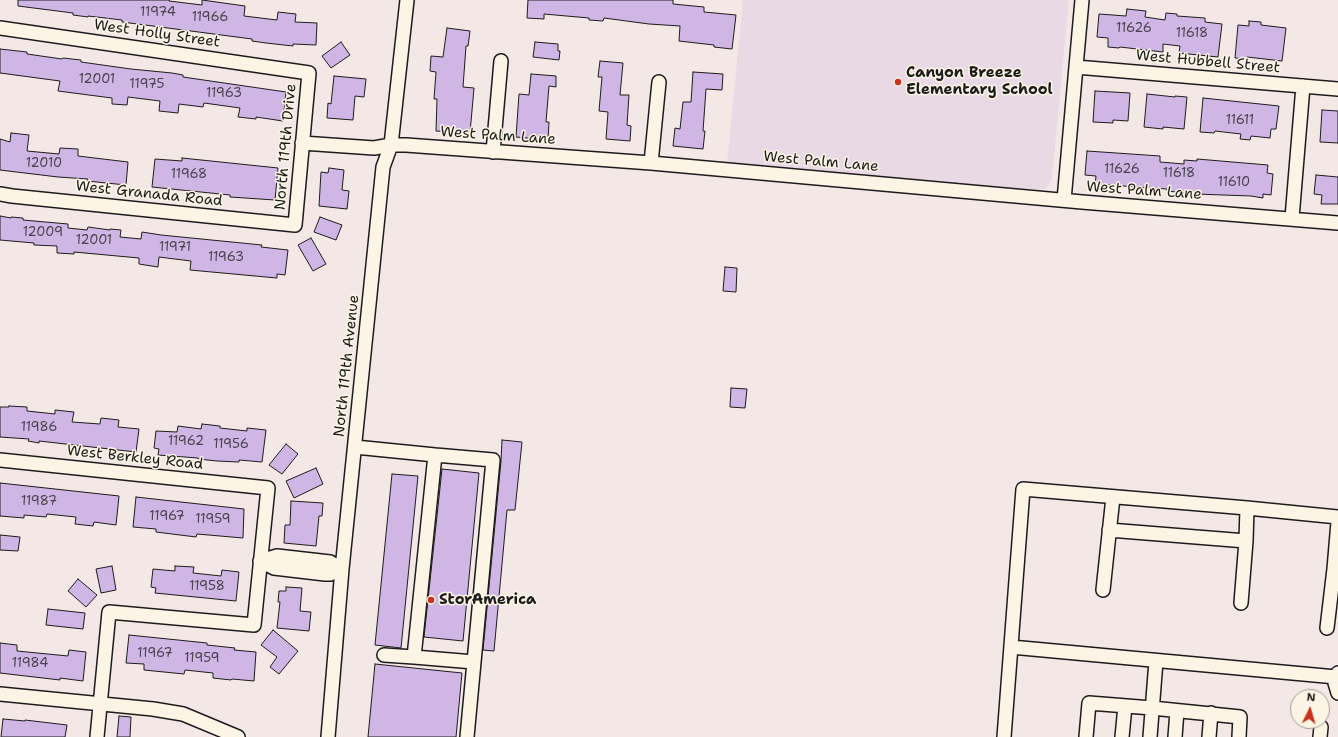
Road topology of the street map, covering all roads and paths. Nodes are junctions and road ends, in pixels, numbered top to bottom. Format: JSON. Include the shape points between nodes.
{"nodes":[{"id":1,"x":407,"y":0,"type":"edge"},
{"id":2,"x":1082,"y":0,"type":"edge"},
{"id":3,"x":0,"y":28,"type":"edge"},
{"id":4,"x":501,"y":61,"type":"dead end"},
{"id":5,"x":1076,"y":67,"type":"junction"},
{"id":6,"x":309,"y":73,"type":"joint"},
{"id":7,"x":659,"y":82,"type":"dead end"},
{"id":8,"x":1302,"y":86,"type":"junction"},
{"id":9,"x":1338,"y":89,"type":"edge"},
{"id":10,"x":302,"y":143,"type":"junction"},
{"id":11,"x":391,"y":145,"type":"junction"},
{"id":12,"x":493,"y":152,"type":"junction"},
{"id":13,"x":652,"y":164,"type":"junction"},
{"id":14,"x":0,"y":194,"type":"edge"},
{"id":15,"x":1064,"y":200,"type":"junction"},
{"id":16,"x":1292,"y":218,"type":"junction"},
{"id":17,"x":1338,"y":223,"type":"edge"},
{"id":18,"x":295,"y":225,"type":"joint"},
{"id":19,"x":355,"y":447,"type":"junction"},
{"id":20,"x":435,"y":455,"type":"junction"},
{"id":21,"x":0,"y":460,"type":"edge"},
{"id":22,"x":1112,"y":497,"type":"junction"},
{"id":23,"x":1247,"y":508,"type":"junction"},
{"id":24,"x":1338,"y":517,"type":"edge"},
{"id":25,"x":1338,"y":522,"type":"edge"},
{"id":26,"x":1109,"y":530,"type":"junction"},
{"id":27,"x":1246,"y":541,"type":"junction"},
{"id":28,"x":260,"y":561,"type":"junction"},
{"id":29,"x":342,"y":569,"type":"junction"},
{"id":30,"x":1336,"y":570,"type":"edge"},
{"id":31,"x":1103,"y":590,"type":"dead end"},
{"id":32,"x":1241,"y":603,"type":"dead end"},
{"id":33,"x":1327,"y":628,"type":"dead end"},
{"id":34,"x":1011,"y":647,"type":"junction"},
{"id":35,"x":384,"y":655,"type":"dead end"},
{"id":36,"x":414,"y":657,"type":"junction"},
{"id":37,"x":1156,"y":661,"type":"junction"},
{"id":38,"x":474,"y":662,"type":"junction"},
{"id":39,"x":1337,"y":675,"type":"edge"},
{"id":40,"x":0,"y":694,"type":"edge"},
{"id":41,"x":1338,"y":694,"type":"edge"},
{"id":42,"x":100,"y":704,"type":"junction"},
{"id":43,"x":1125,"y":706,"type":"junction"},
{"id":44,"x":1152,"y":708,"type":"junction"},
{"id":45,"x":1177,"y":711,"type":"junction"},
{"id":46,"x":1211,"y":713,"type":"junction"},
{"id":47,"x":97,"y":737,"type":"edge"},
{"id":48,"x":238,"y":737,"type":"edge"},
{"id":49,"x":328,"y":737,"type":"edge"},
{"id":50,"x":466,"y":737,"type":"edge"},
{"id":51,"x":1004,"y":737,"type":"edge"},
{"id":52,"x":1086,"y":737,"type":"edge"},
{"id":53,"x":1092,"y":737,"type":"edge"},
{"id":54,"x":1122,"y":737,"type":"edge"},
{"id":55,"x":1150,"y":737,"type":"edge"},
{"id":56,"x":1175,"y":737,"type":"edge"},
{"id":57,"x":1209,"y":737,"type":"edge"},
{"id":58,"x":1239,"y":737,"type":"edge"}],
"edges":[{"from":1,"to":11,"type":"street","name":"North 119th Avenue"},
{"from":2,"to":5,"type":"street"},
{"from":3,"to":6,"type":"street","name":"West Holly Street"},
{"from":4,"to":12,"type":"street"},
{"from":5,"to":8,"type":"street","name":"West Hubbell Street"},
{"from":5,"to":15,"type":"street"},
{"from":6,"to":10,"type":"street","name":"North 119th Drive"},
{"from":7,"to":13,"type":"street"},
{"from":8,"to":9,"type":"street","name":"West Hubbell Street"},
{"from":8,"to":16,"type":"street"},
{"from":10,"to":11,"type":"street","name":"West Palm Lane","via":[[374,148]]},
{"from":10,"to":18,"type":"street","name":"North 119th Drive"},
{"from":11,"to":12,"type":"street","name":"West Palm Lane"},
{"from":11,"to":19,"type":"street","name":"North 119th Avenue","via":[[383,167]]},
{"from":12,"to":13,"type":"street","name":"West Palm Lane"},
{"from":13,"to":15,"type":"street","name":"West Palm Lane"},
{"from":14,"to":18,"type":"street","name":"West Granada Road"},
{"from":15,"to":16,"type":"street","name":"West Palm Lane"},
{"from":16,"to":17,"type":"street","name":"West Palm Lane"},
{"from":19,"to":20,"type":"street"},
{"from":19,"to":29,"type":"street","name":"North 119th Avenue"},
{"from":20,"to":36,"type":"street"},
{"from":20,"to":38,"type":"street","via":[[493,460]]},
{"from":21,"to":28,"type":"street","name":"West Berkley Road","via":[[268,488]]},
{"from":22,"to":23,"type":"street"},
{"from":22,"to":26,"type":"street"},
{"from":22,"to":34,"type":"street","via":[[1023,489]]},
{"from":23,"to":24,"type":"street"},
{"from":23,"to":27,"type":"street"},
{"from":25,"to":30,"type":"street"},
{"from":26,"to":27,"type":"street"},
{"from":26,"to":31,"type":"street"},
{"from":27,"to":32,"type":"street"},
{"from":28,"to":29,"type":"street","via":[[277,556],[330,562]]},
{"from":28,"to":42,"type":"street","via":[[254,625],[109,612]]},
{"from":29,"to":49,"type":"street","name":"North 119th Avenue"},
{"from":30,"to":33,"type":"street"},
{"from":34,"to":37,"type":"street"},
{"from":34,"to":51,"type":"street"},
{"from":35,"to":36,"type":"street"},
{"from":36,"to":38,"type":"street"},
{"from":37,"to":39,"type":"street"},
{"from":37,"to":44,"type":"street"},
{"from":38,"to":50,"type":"street"},
{"from":39,"to":41,"type":"street","via":[[1335,683]]},
{"from":40,"to":42,"type":"street"},
{"from":42,"to":47,"type":"street"},
{"from":42,"to":48,"type":"street","via":[[183,714]]},
{"from":43,"to":44,"type":"street"},
{"from":43,"to":52,"type":"street","via":[[1089,703]]},
{"from":43,"to":54,"type":"street"},
{"from":44,"to":45,"type":"street"},
{"from":44,"to":55,"type":"street"},
{"from":45,"to":46,"type":"street"},
{"from":45,"to":56,"type":"street"},
{"from":46,"to":57,"type":"street"},
{"from":46,"to":58,"type":"street","via":[[1240,716]]},
{"from":52,"to":53,"type":"street"}]}
